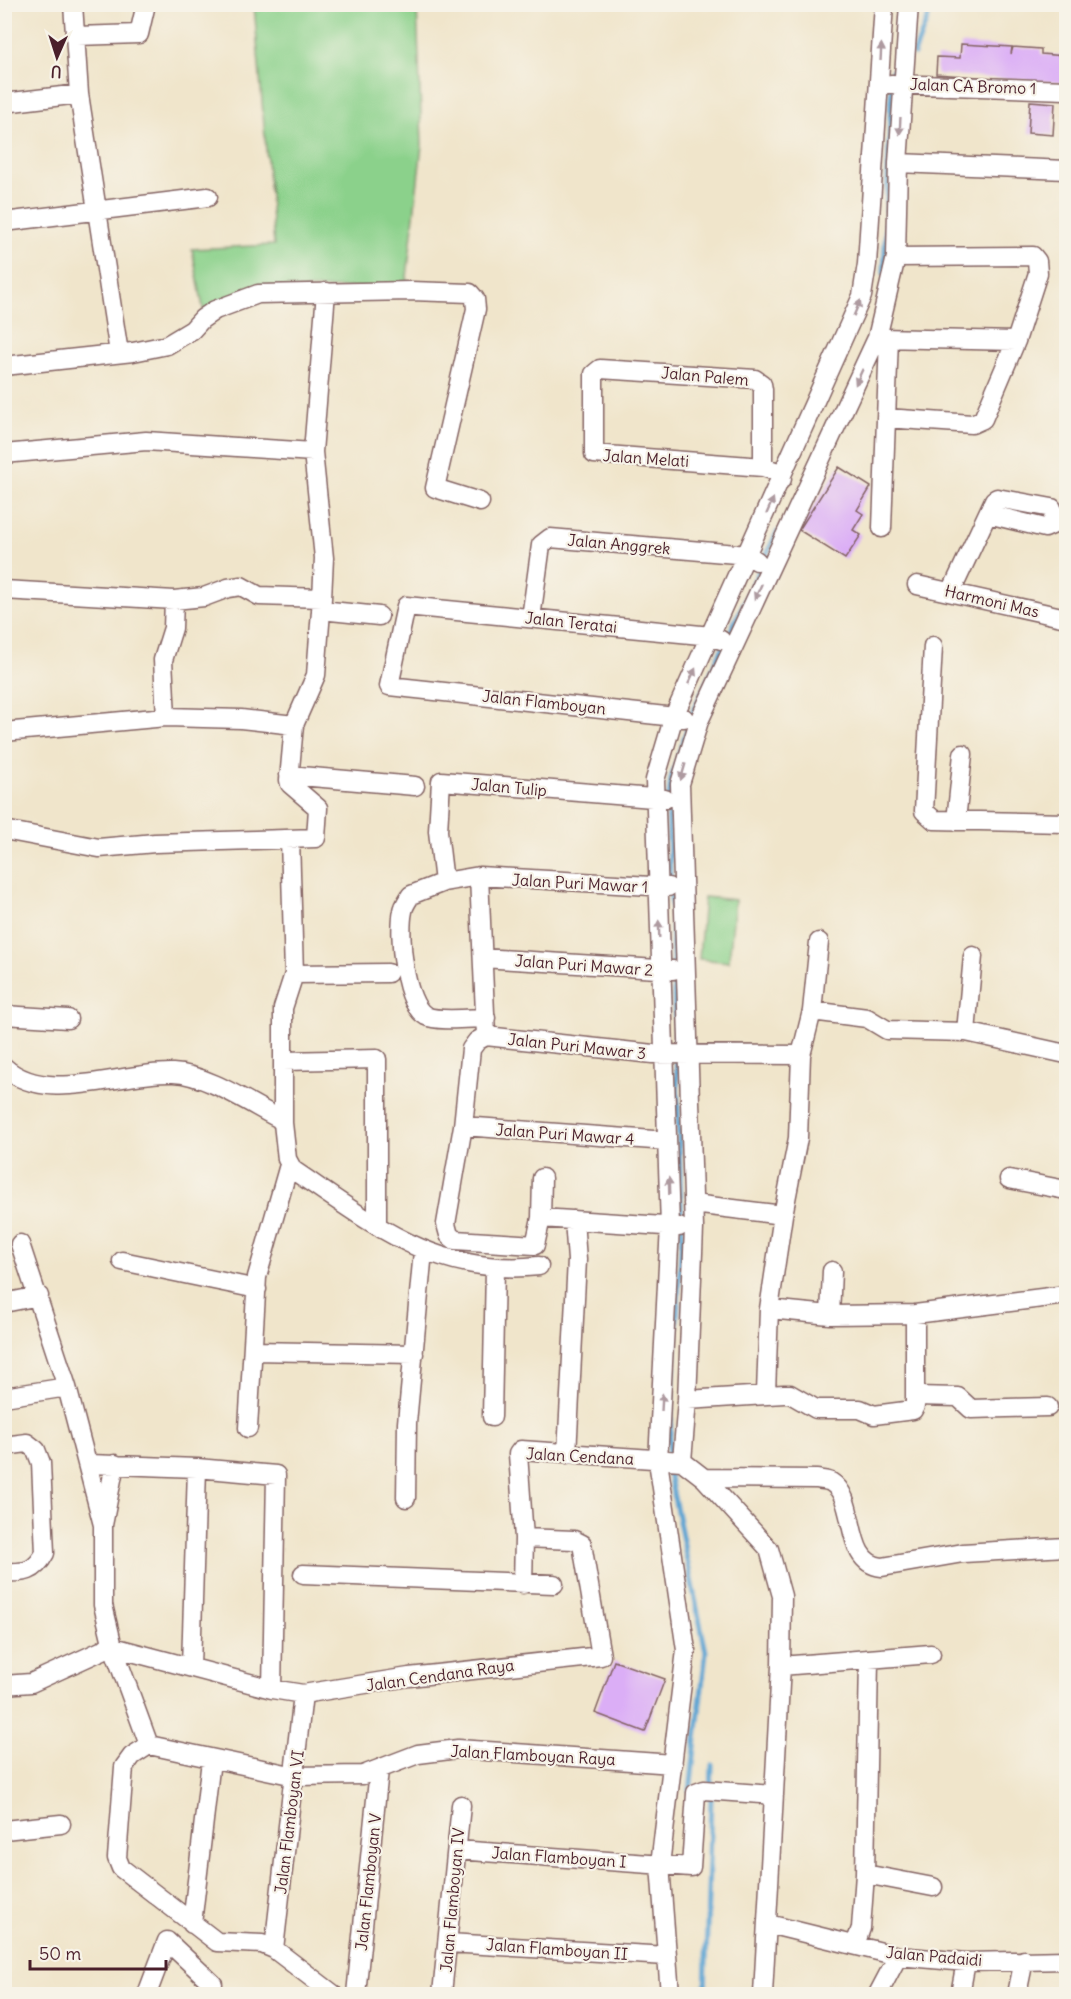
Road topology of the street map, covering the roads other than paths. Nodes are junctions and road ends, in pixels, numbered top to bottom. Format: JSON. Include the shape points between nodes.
{"nodes":[{"id":1,"x":73,"y":4,"type":"edge"},
{"id":2,"x":146,"y":4,"type":"edge"},
{"id":3,"x":884,"y":4,"type":"edge"},
{"id":4,"x":909,"y":4,"type":"edge"},
{"id":5,"x":76,"y":36,"type":"junction"},
{"id":6,"x":891,"y":84,"type":"junction"},
{"id":7,"x":1066,"y":90,"type":"edge"},
{"id":8,"x":79,"y":94,"type":"junction"},
{"id":9,"x":4,"y":103,"type":"edge"},
{"id":10,"x":898,"y":163,"type":"junction"},
{"id":11,"x":1066,"y":170,"type":"edge"},
{"id":12,"x":208,"y":197,"type":"dead end"},
{"id":13,"x":95,"y":210,"type":"junction"},
{"id":14,"x":4,"y":222,"type":"edge"},
{"id":15,"x":896,"y":257,"type":"junction"},
{"id":16,"x":326,"y":292,"type":"junction"},
{"id":17,"x":843,"y":340,"type":"junction"},
{"id":18,"x":1016,"y":341,"type":"junction"},
{"id":19,"x":879,"y":342,"type":"junction"},
{"id":20,"x":119,"y":352,"type":"junction"},
{"id":21,"x":4,"y":366,"type":"edge"},
{"id":22,"x":600,"y":369,"type":"joint"},
{"id":23,"x":886,"y":418,"type":"junction"},
{"id":24,"x":313,"y":452,"type":"junction"},
{"id":25,"x":4,"y":454,"type":"edge"},
{"id":26,"x":763,"y":467,"type":"junction"},
{"id":27,"x":782,"y":479,"type":"junction"},
{"id":28,"x":480,"y":502,"type":"dead end"},
{"id":29,"x":988,"y":514,"type":"dead end"},
{"id":30,"x":882,"y":528,"type":"dead end"},
{"id":31,"x":748,"y":555,"type":"junction"},
{"id":32,"x":769,"y":568,"type":"junction"},
{"id":33,"x":917,"y":585,"type":"dead end"},
{"id":34,"x":4,"y":590,"type":"edge"},
{"id":35,"x":951,"y":592,"type":"junction"},
{"id":36,"x":174,"y":600,"type":"junction"},
{"id":37,"x":322,"y":604,"type":"junction"},
{"id":38,"x":379,"y":616,"type":"dead end"},
{"id":39,"x":531,"y":618,"type":"junction"},
{"id":40,"x":1066,"y":618,"type":"edge"},
{"id":41,"x":711,"y":636,"type":"junction"},
{"id":42,"x":734,"y":645,"type":"junction"},
{"id":43,"x":933,"y":646,"type":"dead end"},
{"id":44,"x":389,"y":686,"type":"joint"},
{"id":45,"x":674,"y":716,"type":"junction"},
{"id":46,"x":166,"y":717,"type":"junction"},
{"id":47,"x":699,"y":721,"type":"junction"},
{"id":48,"x":294,"y":725,"type":"junction"},
{"id":49,"x":4,"y":732,"type":"edge"},
{"id":50,"x":963,"y":754,"type":"dead end"},
{"id":51,"x":289,"y":775,"type":"junction"},
{"id":52,"x":415,"y":786,"type":"dead end"},
{"id":53,"x":667,"y":799,"type":"junction"},
{"id":54,"x":956,"y":821,"type":"junction"},
{"id":55,"x":1066,"y":823,"type":"edge"},
{"id":56,"x":4,"y":830,"type":"edge"},
{"id":57,"x":290,"y":839,"type":"junction"},
{"id":58,"x":479,"y":876,"type":"junction"},
{"id":59,"x":444,"y":882,"type":"junction"},
{"id":60,"x":670,"y":887,"type":"junction"},
{"id":61,"x":819,"y":942,"type":"dead end"},
{"id":62,"x":973,"y":956,"type":"dead end"},
{"id":63,"x":483,"y":958,"type":"junction"},
{"id":64,"x":673,"y":970,"type":"junction"},
{"id":65,"x":388,"y":973,"type":"dead end"},
{"id":66,"x":294,"y":974,"type":"junction"},
{"id":67,"x":812,"y":1011,"type":"junction"},
{"id":68,"x":4,"y":1015,"type":"edge"},
{"id":69,"x":68,"y":1019,"type":"dead end"},
{"id":70,"x":486,"y":1027,"type":"junction"},
{"id":71,"x":966,"y":1032,"type":"junction"},
{"id":72,"x":676,"y":1054,"type":"junction"},
{"id":73,"x":1066,"y":1054,"type":"edge"},
{"id":74,"x":801,"y":1055,"type":"junction"},
{"id":75,"x":283,"y":1061,"type":"junction"},
{"id":76,"x":4,"y":1067,"type":"edge"},
{"id":77,"x":283,"y":1123,"type":"junction"},
{"id":78,"x":463,"y":1126,"type":"junction"},
{"id":79,"x":667,"y":1141,"type":"junction"},
{"id":80,"x":289,"y":1165,"type":"junction"},
{"id":81,"x":542,"y":1178,"type":"dead end"},
{"id":82,"x":1009,"y":1179,"type":"dead end"},
{"id":83,"x":1066,"y":1190,"type":"edge"},
{"id":84,"x":693,"y":1204,"type":"junction"},
{"id":85,"x":783,"y":1215,"type":"junction"},
{"id":86,"x":541,"y":1218,"type":"junction"},
{"id":87,"x":574,"y":1220,"type":"junction"},
{"id":88,"x":377,"y":1226,"type":"junction"},
{"id":89,"x":682,"y":1227,"type":"junction"},
{"id":90,"x":20,"y":1244,"type":"dead end"},
{"id":91,"x":528,"y":1247,"type":"junction"},
{"id":92,"x":423,"y":1251,"type":"junction"},
{"id":93,"x":122,"y":1261,"type":"dead end"},
{"id":94,"x":495,"y":1268,"type":"junction"},
{"id":95,"x":832,"y":1271,"type":"dead end"},
{"id":96,"x":256,"y":1289,"type":"junction"},
{"id":97,"x":1066,"y":1295,"type":"edge"},
{"id":98,"x":39,"y":1296,"type":"junction"},
{"id":99,"x":4,"y":1303,"type":"edge"},
{"id":100,"x":769,"y":1308,"type":"junction"},
{"id":101,"x":915,"y":1314,"type":"junction"},
{"id":102,"x":830,"y":1315,"type":"junction"},
{"id":103,"x":253,"y":1351,"type":"junction"},
{"id":104,"x":414,"y":1354,"type":"junction"},
{"id":105,"x":67,"y":1388,"type":"junction"},
{"id":106,"x":766,"y":1393,"type":"junction"},
{"id":107,"x":4,"y":1397,"type":"edge"},
{"id":108,"x":687,"y":1400,"type":"junction"},
{"id":109,"x":914,"y":1403,"type":"junction"},
{"id":110,"x":1048,"y":1407,"type":"dead end"},
{"id":111,"x":492,"y":1417,"type":"dead end"},
{"id":112,"x":248,"y":1428,"type":"dead end"},
{"id":113,"x":4,"y":1446,"type":"edge"},
{"id":114,"x":567,"y":1454,"type":"junction"},
{"id":115,"x":670,"y":1461,"type":"junction"},
{"id":116,"x":89,"y":1464,"type":"junction"},
{"id":117,"x":115,"y":1464,"type":"junction"},
{"id":118,"x":197,"y":1468,"type":"junction"},
{"id":119,"x":704,"y":1478,"type":"junction"},
{"id":120,"x":406,"y":1497,"type":"dead end"},
{"id":121,"x":103,"y":1525,"type":"junction"},
{"id":122,"x":524,"y":1538,"type":"junction"},
{"id":123,"x":1066,"y":1547,"type":"edge"},
{"id":124,"x":4,"y":1572,"type":"edge"},
{"id":125,"x":303,"y":1574,"type":"dead end"},
{"id":126,"x":523,"y":1584,"type":"junction"},
{"id":127,"x":554,"y":1584,"type":"dead end"},
{"id":128,"x":113,"y":1645,"type":"junction"},
{"id":129,"x":931,"y":1654,"type":"dead end"},
{"id":130,"x":869,"y":1660,"type":"junction"},
{"id":131,"x":781,"y":1666,"type":"junction"},
{"id":132,"x":191,"y":1667,"type":"junction"},
{"id":133,"x":4,"y":1685,"type":"edge"},
{"id":134,"x":272,"y":1689,"type":"junction"},
{"id":135,"x":303,"y":1694,"type":"junction"},
{"id":136,"x":149,"y":1745,"type":"junction"},
{"id":137,"x":211,"y":1760,"type":"junction"},
{"id":138,"x":673,"y":1764,"type":"junction"},
{"id":139,"x":379,"y":1770,"type":"junction"},
{"id":140,"x":295,"y":1776,"type":"junction"},
{"id":141,"x":774,"y":1795,"type":"junction"},
{"id":142,"x":460,"y":1805,"type":"dead end"},
{"id":143,"x":61,"y":1824,"type":"dead end"},
{"id":144,"x":4,"y":1830,"type":"edge"},
{"id":145,"x":457,"y":1850,"type":"junction"},
{"id":146,"x":660,"y":1865,"type":"junction"},
{"id":147,"x":865,"y":1874,"type":"junction"},
{"id":148,"x":933,"y":1887,"type":"dead end"},
{"id":149,"x":192,"y":1924,"type":"junction"},
{"id":150,"x":768,"y":1924,"type":"junction"},
{"id":151,"x":448,"y":1943,"type":"junction"},
{"id":152,"x":855,"y":1945,"type":"junction"},
{"id":153,"x":274,"y":1948,"type":"junction"},
{"id":154,"x":666,"y":1956,"type":"junction"},
{"id":155,"x":898,"y":1956,"type":"junction"},
{"id":156,"x":1024,"y":1959,"type":"junction"},
{"id":157,"x":1066,"y":1960,"type":"edge"},
{"id":158,"x":966,"y":1962,"type":"junction"},
{"id":159,"x":213,"y":1984,"type":"dead end"},
{"id":160,"x":147,"y":1995,"type":"edge"},
{"id":161,"x":333,"y":1995,"type":"edge"},
{"id":162,"x":356,"y":1995,"type":"edge"},
{"id":163,"x":442,"y":1995,"type":"edge"},
{"id":164,"x":670,"y":1995,"type":"edge"},
{"id":165,"x":763,"y":1995,"type":"edge"},
{"id":166,"x":878,"y":1995,"type":"edge"},
{"id":167,"x":960,"y":1995,"type":"edge"},
{"id":168,"x":1017,"y":1995,"type":"edge"}],
"edges":[{"from":1,"to":5,"type":"street"},
{"from":2,"to":5,"type":"street","via":[[139,34]]},
{"from":6,"to":3,"type":"street","one_way":true},
{"from":4,"to":6,"type":"street"},
{"from":5,"to":8,"type":"street"},
{"from":6,"to":7,"type":"street","name":"Jalan CA Bromo 1"},
{"from":6,"to":10,"type":"street","one_way":true},
{"from":17,"to":6,"type":"street","one_way":true,"via":[[865,285]]},
{"from":8,"to":9,"type":"street"},
{"from":8,"to":13,"type":"street"},
{"from":10,"to":11,"type":"street"},
{"from":10,"to":15,"type":"street"},
{"from":12,"to":13,"type":"street"},
{"from":13,"to":14,"type":"street"},
{"from":13,"to":20,"type":"street"},
{"from":15,"to":18,"type":"street","via":[[1033,256],[1038,273]]},
{"from":15,"to":19,"type":"street"},
{"from":16,"to":20,"type":"street","via":[[258,294],[238,299],[215,310],[167,345]]},
{"from":16,"to":24,"type":"street"},
{"from":16,"to":28,"type":"street","via":[[470,293],[475,299],[476,309],[435,488]]},
{"from":17,"to":19,"type":"street"},
{"from":17,"to":27,"type":"street"},
{"from":18,"to":19,"type":"street"},
{"from":18,"to":23,"type":"street","via":[[978,423]]},
{"from":19,"to":23,"type":"street"},
{"from":19,"to":32,"type":"street","one_way":true},
{"from":20,"to":21,"type":"street"},
{"from":22,"to":26,"type":"street","name":"Jalan Palem","via":[[754,380],[762,384]]},
{"from":22,"to":26,"type":"street","name":"Jalan Melati","via":[[594,374],[594,454]]},
{"from":23,"to":30,"type":"street"},
{"from":24,"to":25,"type":"street","via":[[146,441]]},
{"from":24,"to":37,"type":"street","via":[[324,558]]},
{"from":26,"to":27,"type":"street","name":"Jalan Melati"},
{"from":31,"to":27,"type":"street","one_way":true},
{"from":29,"to":35,"type":"street"},
{"from":31,"to":32,"type":"street","name":"Jalan Anggrek"},
{"from":31,"to":39,"type":"street","name":"Jalan Anggrek","via":[[550,538],[541,545]]},
{"from":31,"to":41,"type":"street"},
{"from":32,"to":42,"type":"street","one_way":true},
{"from":33,"to":35,"type":"street","name":"Harmoni Mas"},
{"from":34,"to":36,"type":"street"},
{"from":35,"to":40,"type":"street","name":"Harmoni Mas"},
{"from":36,"to":37,"type":"street","via":[[204,597],[241,586],[260,596]]},
{"from":36,"to":46,"type":"street","via":[[173,628],[164,660]]},
{"from":37,"to":38,"type":"street"},
{"from":37,"to":48,"type":"street","via":[[316,675]]},
{"from":39,"to":41,"type":"street","name":"Jalan Teratai"},
{"from":39,"to":44,"type":"street","name":"Jalan Teratai","via":[[406,606]]},
{"from":41,"to":42,"type":"street","name":"Jalan Teratai"},
{"from":45,"to":41,"type":"street","one_way":true},
{"from":42,"to":47,"type":"street"},
{"from":43,"to":54,"type":"street","via":[[924,811],[934,820]]},
{"from":44,"to":45,"type":"street","name":"Jalan Flamboyan"},
{"from":45,"to":47,"type":"street","name":"Jalan Flamboyan"},
{"from":45,"to":53,"type":"street","via":[[657,770]]},
{"from":46,"to":48,"type":"street"},
{"from":46,"to":49,"type":"street"},
{"from":47,"to":53,"type":"street","one_way":true,"via":[[680,784]]},
{"from":48,"to":51,"type":"street"},
{"from":50,"to":54,"type":"street"},
{"from":51,"to":52,"type":"street"},
{"from":51,"to":57,"type":"street","via":[[290,784],[315,804],[318,812],[316,838]]},
{"from":53,"to":59,"type":"street","name":"Jalan Tulip","via":[[441,781],[438,831]]},
{"from":53,"to":60,"type":"street"},
{"from":54,"to":55,"type":"street"},
{"from":56,"to":57,"type":"street","via":[[99,848]]},
{"from":57,"to":66,"type":"street"},
{"from":58,"to":59,"type":"street","name":"Jalan Puri Mawar 1"},
{"from":58,"to":60,"type":"street","name":"Jalan Puri Mawar 1"},
{"from":58,"to":63,"type":"street"},
{"from":59,"to":70,"type":"street","name":"Jalan Puri Mawar 3","via":[[411,895],[406,902],[402,912],[404,972],[415,1004],[430,1018]]},
{"from":60,"to":64,"type":"street"},
{"from":61,"to":67,"type":"street"},
{"from":62,"to":71,"type":"street"},
{"from":63,"to":64,"type":"street","name":"Jalan Puri Mawar 2"},
{"from":63,"to":70,"type":"street"},
{"from":64,"to":72,"type":"street"},
{"from":65,"to":66,"type":"street"},
{"from":66,"to":75,"type":"street","via":[[283,1008]]},
{"from":67,"to":71,"type":"street","via":[[867,1018],[887,1030]]},
{"from":67,"to":74,"type":"street"},
{"from":68,"to":69,"type":"street"},
{"from":70,"to":72,"type":"street","name":"Jalan Puri Mawar 3"},
{"from":70,"to":78,"type":"street","via":[[471,1049]]},
{"from":71,"to":73,"type":"street"},
{"from":72,"to":74,"type":"street","name":"Jalan Puri Mawar 3"},
{"from":72,"to":79,"type":"street"},
{"from":72,"to":84,"type":"street"},
{"from":74,"to":85,"type":"street","via":[[798,1138]]},
{"from":75,"to":77,"type":"street"},
{"from":75,"to":88,"type":"street","via":[[377,1059]]},
{"from":76,"to":77,"type":"street","via":[[16,1078],[38,1085],[173,1073],[193,1076]]},
{"from":77,"to":80,"type":"street"},
{"from":78,"to":79,"type":"street","name":"Jalan Puri Mawar 4"},
{"from":78,"to":91,"type":"street","via":[[446,1224],[448,1235],[455,1240]]},
{"from":89,"to":79,"type":"street","one_way":true},
{"from":80,"to":88,"type":"street"},
{"from":80,"to":96,"type":"street"},
{"from":81,"to":86,"type":"street"},
{"from":82,"to":83,"type":"street"},
{"from":84,"to":85,"type":"street"},
{"from":84,"to":89,"type":"street"},
{"from":85,"to":100,"type":"street"},
{"from":86,"to":87,"type":"street"},
{"from":86,"to":91,"type":"street","via":[[535,1245]]},
{"from":87,"to":89,"type":"street"},
{"from":87,"to":114,"type":"street","via":[[577,1260]]},
{"from":88,"to":92,"type":"street"},
{"from":89,"to":108,"type":"street"},
{"from":115,"to":89,"type":"street","one_way":true},
{"from":90,"to":98,"type":"street"},
{"from":91,"to":94,"type":"street","via":[[533,1266]]},
{"from":92,"to":94,"type":"street"},
{"from":92,"to":104,"type":"street"},
{"from":93,"to":96,"type":"street"},
{"from":94,"to":111,"type":"street"},
{"from":95,"to":102,"type":"street"},
{"from":96,"to":103,"type":"street"},
{"from":97,"to":101,"type":"street"},
{"from":98,"to":99,"type":"street"},
{"from":98,"to":105,"type":"street"},
{"from":100,"to":102,"type":"street"},
{"from":100,"to":106,"type":"street"},
{"from":101,"to":102,"type":"street"},
{"from":101,"to":109,"type":"street"},
{"from":103,"to":104,"type":"street"},
{"from":103,"to":112,"type":"street"},
{"from":104,"to":120,"type":"street","via":[[407,1423]]},
{"from":105,"to":107,"type":"street"},
{"from":105,"to":116,"type":"street"},
{"from":106,"to":108,"type":"street"},
{"from":106,"to":109,"type":"street","via":[[790,1394],[816,1409],[860,1409],[874,1415]]},
{"from":108,"to":115,"type":"street"},
{"from":109,"to":110,"type":"street","via":[[958,1397],[971,1409]]},
{"from":113,"to":124,"type":"street","via":[[27,1443],[36,1450],[41,1463],[45,1553],[39,1565],[27,1573]]},
{"from":114,"to":115,"type":"street","name":"Jalan Cendana"},
{"from":114,"to":122,"type":"street","name":"Jalan Cendana","via":[[521,1450],[518,1454]]},
{"from":115,"to":119,"type":"street"},
{"from":115,"to":138,"type":"street","via":[[686,1650]]},
{"from":116,"to":117,"type":"street"},
{"from":116,"to":121,"type":"street"},
{"from":117,"to":118,"type":"street"},
{"from":117,"to":121,"type":"street"},
{"from":118,"to":132,"type":"street"},
{"from":118,"to":134,"type":"street","via":[[276,1475]]},
{"from":119,"to":123,"type":"street","via":[[830,1482],[840,1492],[862,1559],[872,1566],[963,1553]]},
{"from":119,"to":131,"type":"street","via":[[769,1549],[782,1596]]},
{"from":121,"to":128,"type":"street","via":[[103,1605]]},
{"from":122,"to":126,"type":"street","name":"Jalan Cendana"},
{"from":122,"to":135,"type":"street","name":"Jalan Cendana Raya","via":[[574,1540],[582,1544],[601,1656],[409,1677]]},
{"from":125,"to":126,"type":"street"},
{"from":126,"to":127,"type":"street"},
{"from":128,"to":132,"type":"street","name":"Jalan Cendana Raya"},
{"from":128,"to":133,"type":"street","via":[[31,1683]]},
{"from":128,"to":136,"type":"street"},
{"from":129,"to":130,"type":"street"},
{"from":130,"to":131,"type":"street"},
{"from":130,"to":147,"type":"street"},
{"from":131,"to":141,"type":"street"},
{"from":132,"to":134,"type":"street","name":"Jalan Cendana Raya"},
{"from":134,"to":135,"type":"street","name":"Jalan Cendana Raya"},
{"from":135,"to":140,"type":"street","name":"Jalan Flamboyan VI"},
{"from":136,"to":137,"type":"street","name":"Jalan Flamboyan Raya"},
{"from":136,"to":149,"type":"street","via":[[123,1767],[118,1863]]},
{"from":137,"to":140,"type":"street","name":"Jalan Flamboyan Raya"},
{"from":137,"to":149,"type":"street"},
{"from":138,"to":139,"type":"street","name":"Jalan Flamboyan Raya","via":[[458,1749],[418,1754]]},
{"from":138,"to":146,"type":"street"},
{"from":139,"to":140,"type":"street","name":"Jalan Flamboyan Raya","via":[[363,1775]]},
{"from":139,"to":162,"type":"street","name":"Jalan Flamboyan V"},
{"from":140,"to":153,"type":"street","name":"Jalan Flamboyan VI"},
{"from":141,"to":146,"type":"street","name":"Jalan Flamboyan I","via":[[710,1791],[694,1795],[691,1867]]},
{"from":141,"to":150,"type":"street"},
{"from":142,"to":145,"type":"street","name":"Jalan Flamboyan IV"},
{"from":143,"to":144,"type":"street"},
{"from":145,"to":146,"type":"street","name":"Jalan Flamboyan I"},
{"from":145,"to":151,"type":"street","name":"Jalan Flamboyan IV"},
{"from":146,"to":154,"type":"street"},
{"from":147,"to":148,"type":"street"},
{"from":147,"to":152,"type":"street","via":[[861,1928]]},
{"from":149,"to":153,"type":"street","via":[[217,1942]]},
{"from":150,"to":152,"type":"street","name":"Jalan Padaidi"},
{"from":150,"to":165,"type":"street"},
{"from":151,"to":154,"type":"street","name":"Jalan Flamboyan II"},
{"from":151,"to":163,"type":"street","name":"Jalan Flamboyan IV"},
{"from":152,"to":155,"type":"street","name":"Jalan Padaidi"},
{"from":153,"to":161,"type":"street"},
{"from":154,"to":164,"type":"street"},
{"from":155,"to":158,"type":"street","name":"Jalan Padaidi"},
{"from":155,"to":166,"type":"street"},
{"from":156,"to":157,"type":"street","name":"Jalan Padaidi"},
{"from":156,"to":158,"type":"street","name":"Jalan Padaidi"},
{"from":156,"to":168,"type":"street"},
{"from":158,"to":167,"type":"street"},
{"from":159,"to":160,"type":"street","via":[[167,1941]]}]}
